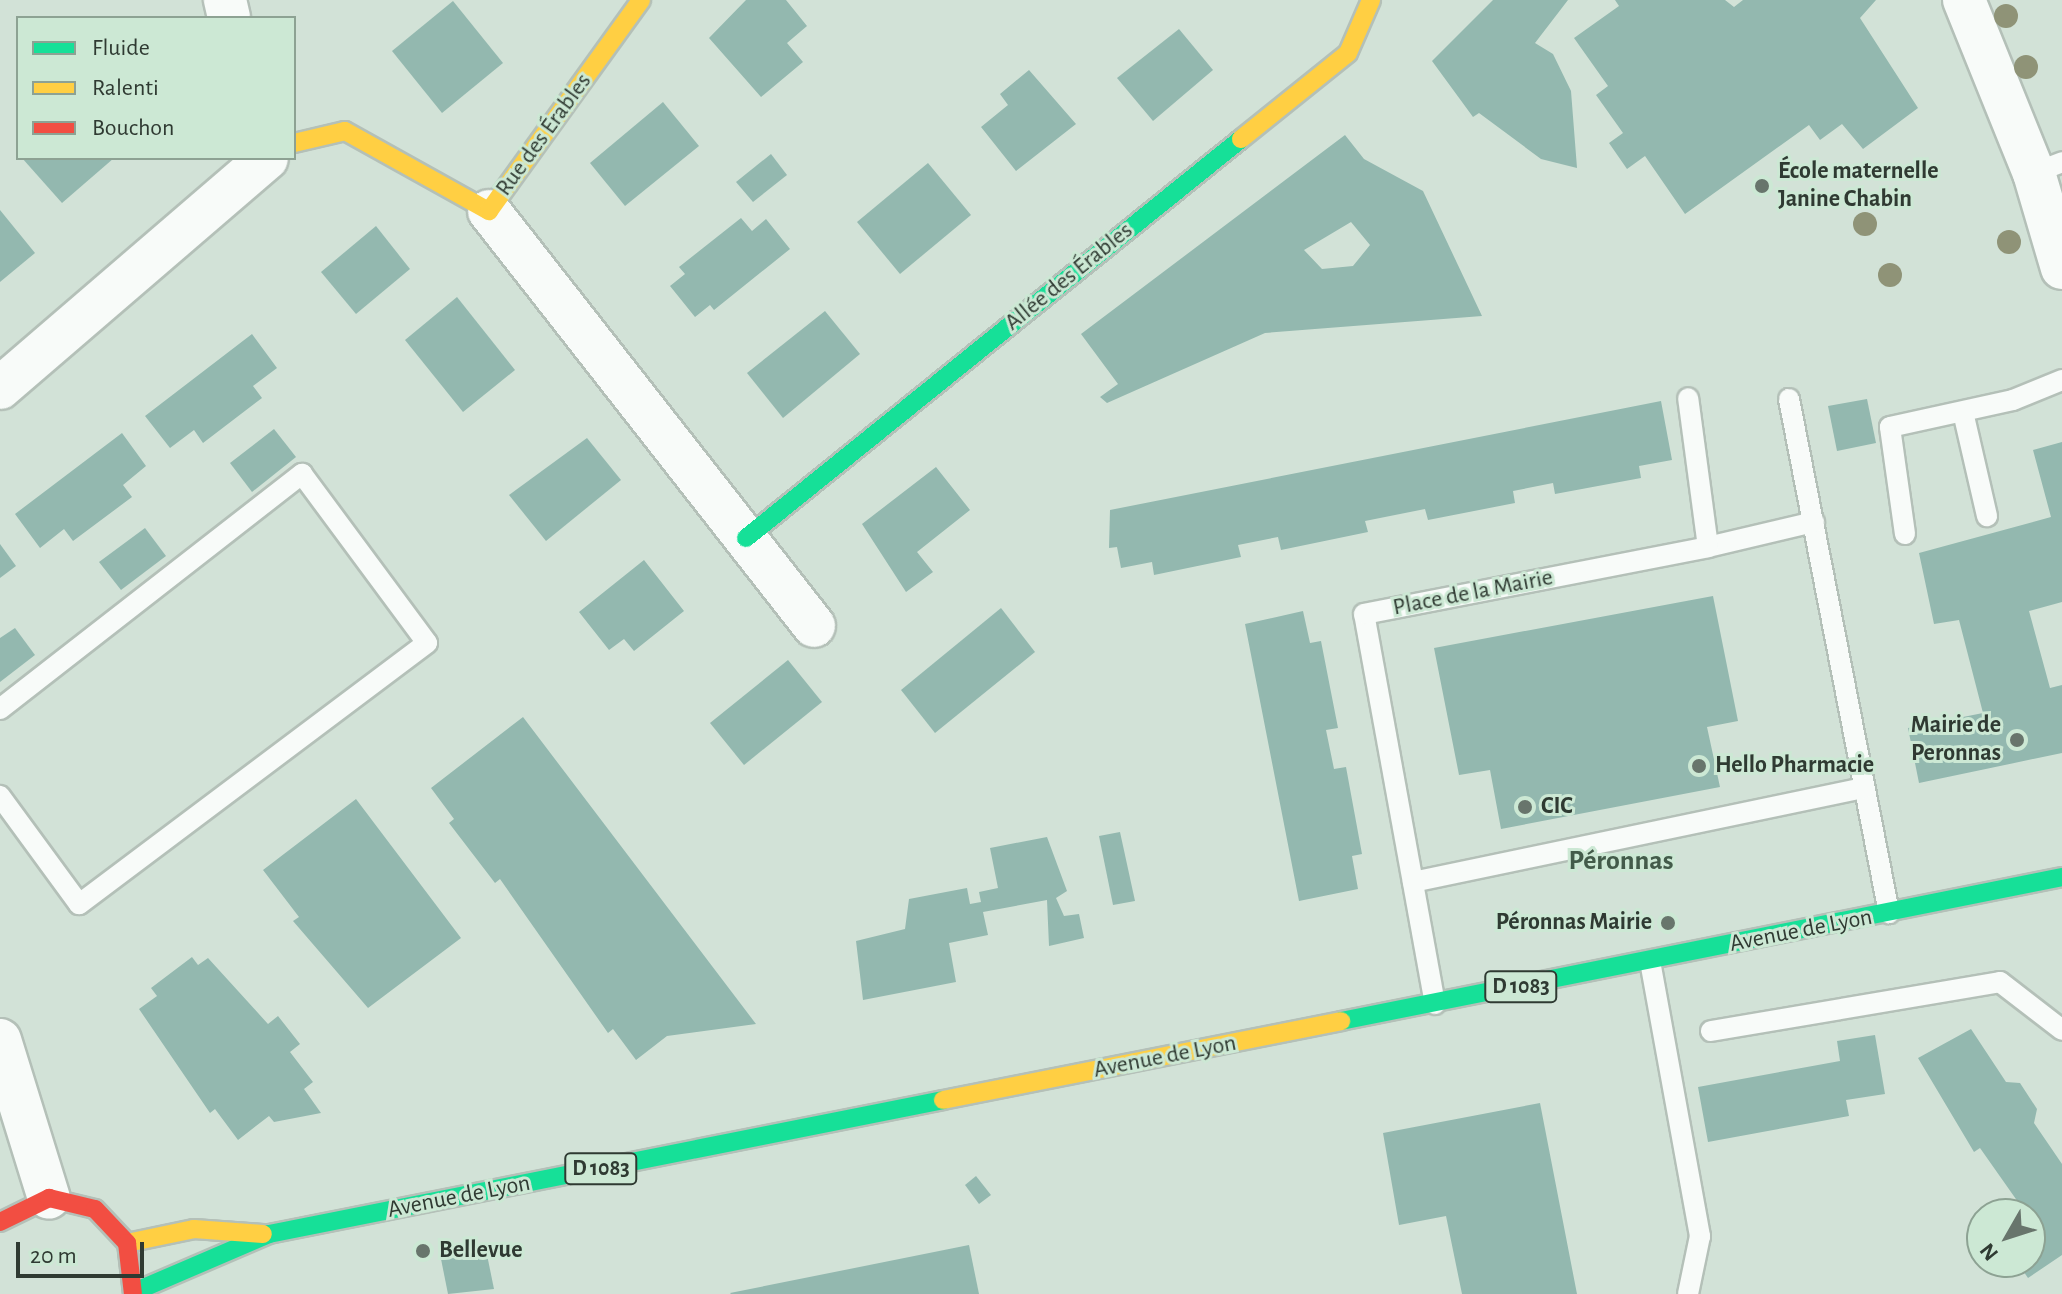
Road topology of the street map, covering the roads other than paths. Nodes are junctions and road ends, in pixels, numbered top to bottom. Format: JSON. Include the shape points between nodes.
{"nodes":[{"id":1,"x":641,"y":0,"type":"edge"},
{"id":2,"x":1371,"y":0,"type":"edge"},
{"id":3,"x":1964,"y":0,"type":"edge"},
{"id":4,"x":296,"y":142,"type":"edge"},
{"id":5,"x":269,"y":160,"type":"edge"},
{"id":6,"x":2048,"y":167,"type":"edge"},
{"id":7,"x":489,"y":211,"type":"junction"},
{"id":8,"x":2062,"y":268,"type":"edge"},
{"id":9,"x":2062,"y":380,"type":"edge"},
{"id":10,"x":0,"y":388,"type":"edge"},
{"id":11,"x":1688,"y":398,"type":"dead end"},
{"id":12,"x":1789,"y":399,"type":"dead end"},
{"id":13,"x":1963,"y":412,"type":"junction"},
{"id":14,"x":1987,"y":516,"type":"dead end"},
{"id":15,"x":1814,"y":522,"type":"junction"},
{"id":16,"x":1905,"y":534,"type":"dead end"},
{"id":17,"x":746,"y":538,"type":"junction"},
{"id":18,"x":1708,"y":547,"type":"junction"},
{"id":19,"x":814,"y":626,"type":"dead end"},
{"id":20,"x":0,"y":709,"type":"edge"},
{"id":21,"x":1864,"y":788,"type":"junction"},
{"id":22,"x":0,"y":796,"type":"edge"},
{"id":23,"x":2062,"y":877,"type":"edge"},
{"id":24,"x":1413,"y":882,"type":"junction"},
{"id":25,"x":1889,"y":913,"type":"junction"},
{"id":26,"x":1650,"y":961,"type":"junction"},
{"id":27,"x":1435,"y":1004,"type":"junction"},
{"id":28,"x":2062,"y":1030,"type":"edge"},
{"id":29,"x":1711,"y":1031,"type":"dead end"},
{"id":30,"x":0,"y":1040,"type":"edge"},
{"id":31,"x":49,"y":1198,"type":"junction"},
{"id":32,"x":0,"y":1222,"type":"edge"},
{"id":33,"x":269,"y":1234,"type":"junction"},
{"id":34,"x":127,"y":1243,"type":"junction"},
{"id":35,"x":134,"y":1293,"type":"edge"},
{"id":36,"x":1688,"y":1294,"type":"edge"}],
"edges":[{"from":1,"to":7,"type":"main road","name":"Rue des Érables"},
{"from":2,"to":17,"type":"main road","name":"Allée des Érables","via":[[1348,53]]},
{"from":3,"to":6,"type":"street"},
{"from":4,"to":7,"type":"main road","name":"Rue des Érables","via":[[345,131]]},
{"from":5,"to":10,"type":"street","name":"Rue des Érables"},
{"from":6,"to":8,"type":"street"},
{"from":7,"to":17,"type":"street"},
{"from":9,"to":13,"type":"lane"},
{"from":11,"to":18,"type":"lane"},
{"from":12,"to":15,"type":"lane"},
{"from":13,"to":14,"type":"lane"},
{"from":13,"to":16,"type":"lane","via":[[1890,427]]},
{"from":15,"to":18,"type":"lane","name":"Place de la Mairie"},
{"from":15,"to":21,"type":"lane"},
{"from":17,"to":19,"type":"street"},
{"from":18,"to":24,"type":"lane","name":"Place de la Mairie","via":[[1364,614]]},
{"from":20,"to":22,"type":"lane","via":[[302,474],[427,643],[79,904]]},
{"from":21,"to":24,"type":"lane"},
{"from":21,"to":25,"type":"lane"},
{"from":23,"to":25,"type":"main road","name":"Avenue de Lyon","number":"D 1083"},
{"from":24,"to":27,"type":"lane","name":"Place de la Mairie"},
{"from":25,"to":26,"type":"main road","name":"Avenue de Lyon","number":"D 1083"},
{"from":26,"to":27,"type":"main road","name":"Avenue de Lyon","number":"D 1083"},
{"from":26,"to":36,"type":"lane","via":[[1700,1236]]},
{"from":27,"to":33,"type":"main road","name":"Avenue de Lyon","number":"D 1083"},
{"from":28,"to":29,"type":"lane","via":[[2000,982]]},
{"from":30,"to":31,"type":"street"},
{"from":31,"to":32,"type":"main road"},
{"from":31,"to":34,"type":"main road","via":[[95,1209]]},
{"from":33,"to":34,"type":"main road","name":"Avenue de Lyon","number":"D 1083","via":[[194,1229]]},
{"from":33,"to":35,"type":"main road","name":"Avenue de Lyon","number":"D 1083"},
{"from":34,"to":35,"type":"main road"}]}
